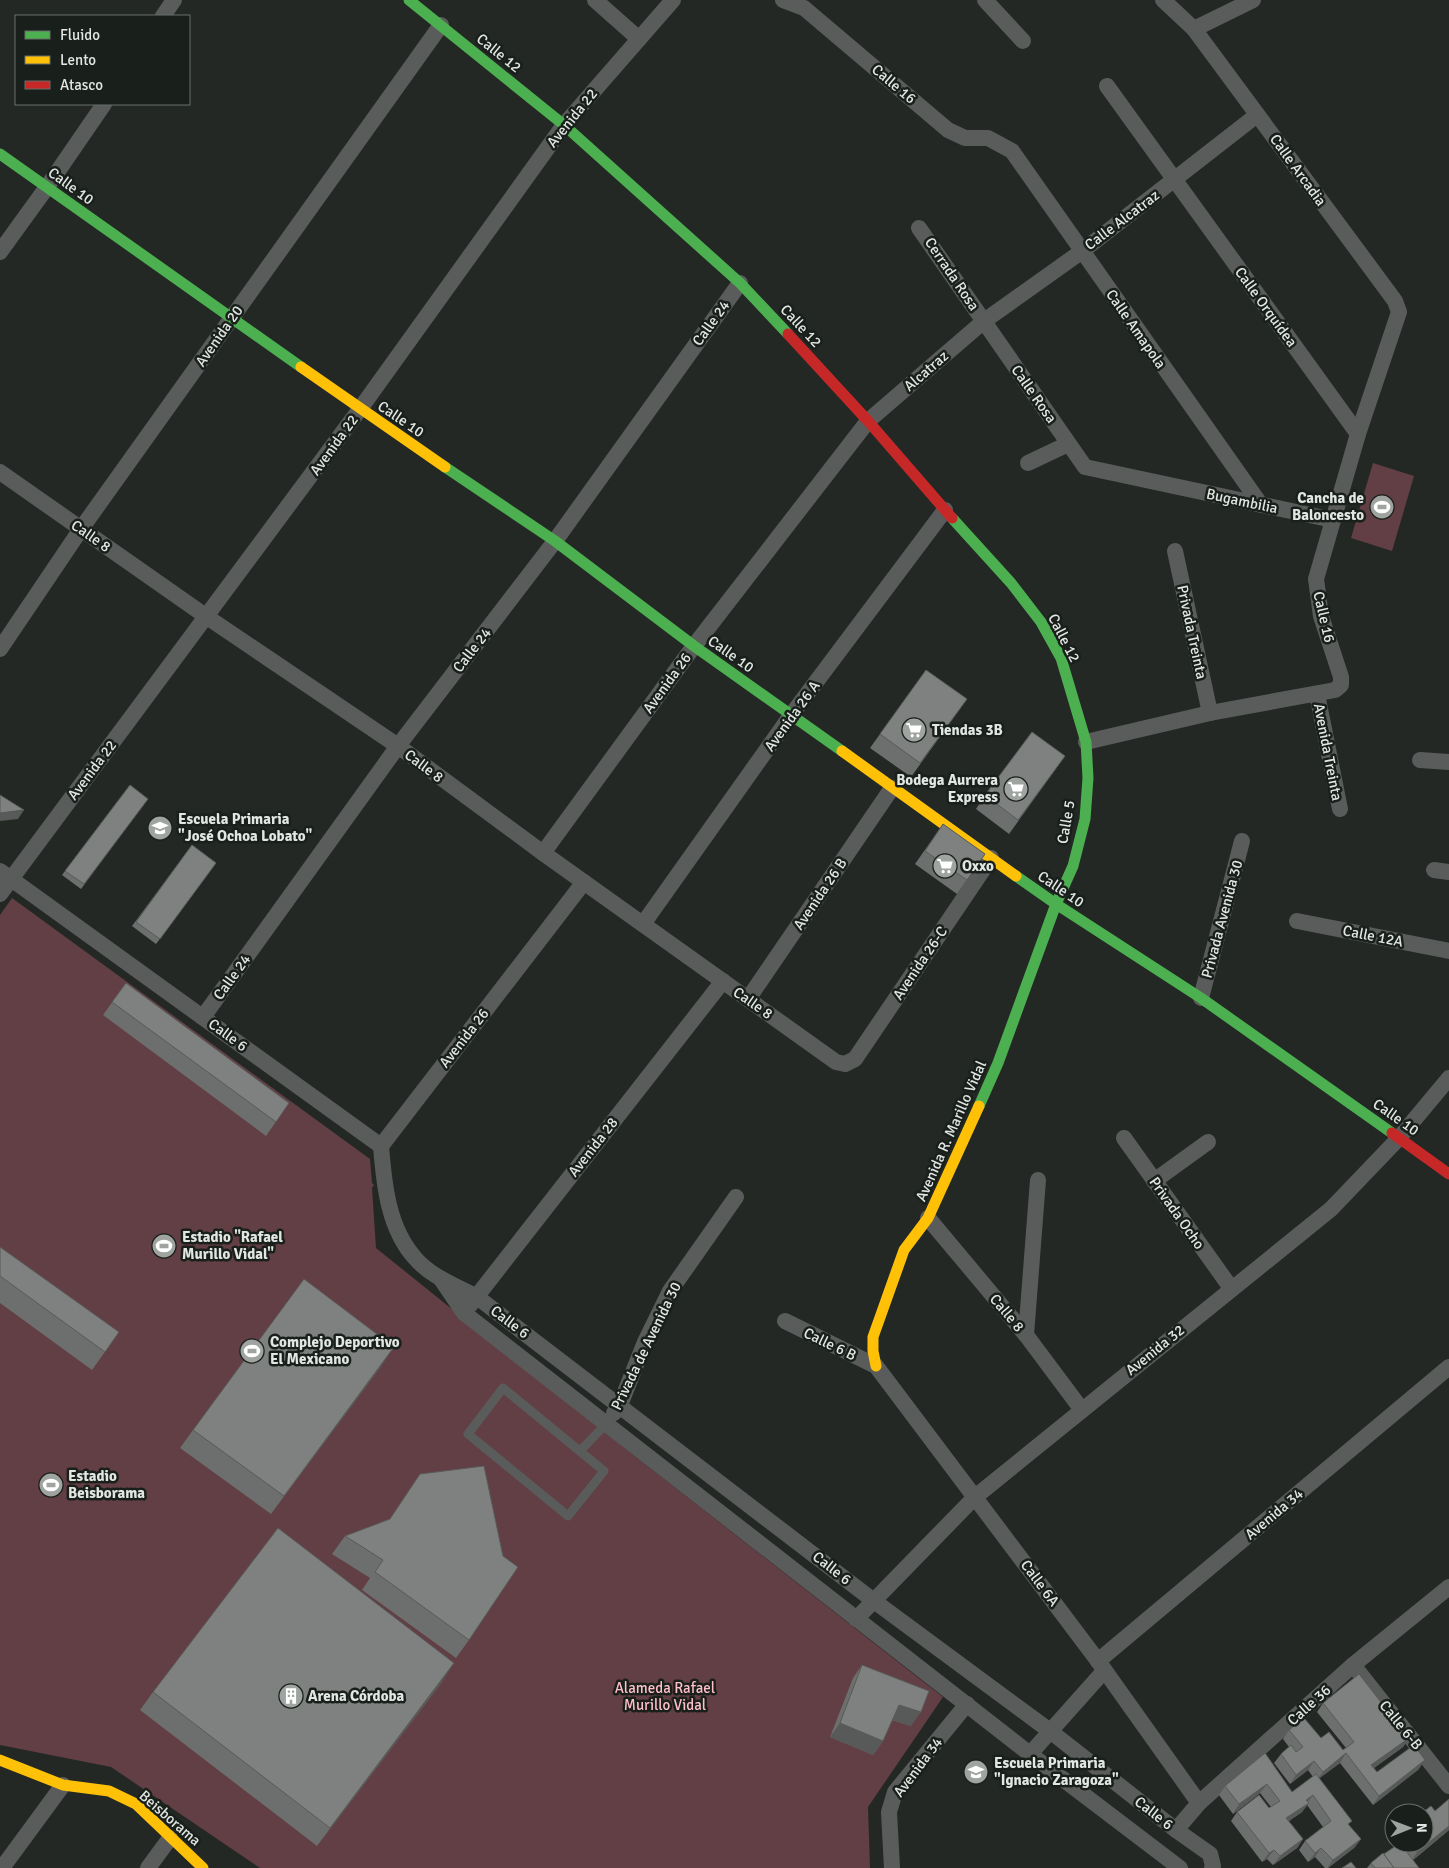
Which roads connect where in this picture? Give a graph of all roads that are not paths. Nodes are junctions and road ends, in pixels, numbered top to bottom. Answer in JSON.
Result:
{"nodes":[{"id":1,"x":174,"y":0,"type":"edge"},
{"id":2,"x":409,"y":0,"type":"edge"},
{"id":3,"x":595,"y":0,"type":"edge"},
{"id":4,"x":672,"y":0,"type":"edge"},
{"id":5,"x":783,"y":0,"type":"edge"},
{"id":6,"x":985,"y":0,"type":"edge"},
{"id":7,"x":1163,"y":0,"type":"edge"},
{"id":8,"x":1253,"y":0,"type":"edge"},
{"id":9,"x":164,"y":15,"type":"edge"},
{"id":10,"x":441,"y":25,"type":"junction"},
{"id":11,"x":1194,"y":29,"type":"junction"},
{"id":12,"x":639,"y":39,"type":"junction"},
{"id":13,"x":1022,"y":41,"type":"dead end"},
{"id":14,"x":1107,"y":86,"type":"dead end"},
{"id":15,"x":103,"y":105,"type":"edge"},
{"id":16,"x":1257,"y":115,"type":"junction"},
{"id":17,"x":564,"y":125,"type":"junction"},
{"id":18,"x":1012,"y":151,"type":"joint"},
{"id":19,"x":0,"y":154,"type":"edge"},
{"id":20,"x":1175,"y":180,"type":"junction"},
{"id":21,"x":47,"y":187,"type":"junction"},
{"id":22,"x":920,"y":228,"type":"dead end"},
{"id":23,"x":0,"y":252,"type":"edge"},
{"id":24,"x":1081,"y":252,"type":"junction"},
{"id":25,"x":740,"y":283,"type":"junction"},
{"id":26,"x":231,"y":319,"type":"junction"},
{"id":27,"x":984,"y":321,"type":"junction"},
{"id":28,"x":360,"y":409,"type":"junction"},
{"id":29,"x":868,"y":421,"type":"junction"},
{"id":30,"x":1358,"y":434,"type":"junction"},
{"id":31,"x":1068,"y":444,"type":"junction"},
{"id":32,"x":1028,"y":463,"type":"dead end"},
{"id":33,"x":1085,"y":467,"type":"joint"},
{"id":34,"x":0,"y":472,"type":"edge"},
{"id":35,"x":1261,"y":505,"type":"junction"},
{"id":36,"x":945,"y":510,"type":"junction"},
{"id":37,"x":1332,"y":520,"type":"junction"},
{"id":38,"x":81,"y":529,"type":"junction"},
{"id":39,"x":556,"y":541,"type":"junction"},
{"id":40,"x":1175,"y":551,"type":"dead end"},
{"id":41,"x":207,"y":617,"type":"junction"},
{"id":42,"x":694,"y":646,"type":"junction"},
{"id":43,"x":0,"y":649,"type":"edge"},
{"id":44,"x":1317,"y":694,"type":"junction"},
{"id":45,"x":1210,"y":713,"type":"junction"},
{"id":46,"x":792,"y":714,"type":"junction"},
{"id":47,"x":1086,"y":742,"type":"junction"},
{"id":48,"x":398,"y":746,"type":"junction"},
{"id":49,"x":1420,"y":760,"type":"dead end"},
{"id":50,"x":1449,"y":762,"type":"edge"},
{"id":51,"x":892,"y":788,"type":"junction"},
{"id":52,"x":1340,"y":809,"type":"dead end"},
{"id":53,"x":1242,"y":841,"type":"dead end"},
{"id":54,"x":543,"y":853,"type":"junction"},
{"id":55,"x":991,"y":858,"type":"junction"},
{"id":56,"x":6,"y":875,"type":"edge"},
{"id":57,"x":584,"y":882,"type":"junction"},
{"id":58,"x":0,"y":894,"type":"edge"},
{"id":59,"x":1056,"y":904,"type":"junction"},
{"id":60,"x":1297,"y":920,"type":"dead end"},
{"id":61,"x":643,"y":924,"type":"junction"},
{"id":62,"x":1449,"y":950,"type":"edge"},
{"id":63,"x":723,"y":981,"type":"junction"},
{"id":64,"x":1201,"y":998,"type":"junction"},
{"id":65,"x":748,"y":999,"type":"junction"},
{"id":66,"x":203,"y":1017,"type":"junction"},
{"id":67,"x":845,"y":1064,"type":"joint"},
{"id":68,"x":1449,"y":1078,"type":"edge"},
{"id":69,"x":1124,"y":1138,"type":"dead end"},
{"id":70,"x":1399,"y":1138,"type":"junction"},
{"id":71,"x":1208,"y":1142,"type":"dead end"},
{"id":72,"x":381,"y":1146,"type":"junction"},
{"id":73,"x":1449,"y":1174,"type":"edge"},
{"id":74,"x":1038,"y":1180,"type":"dead end"},
{"id":75,"x":1154,"y":1181,"type":"junction"},
{"id":76,"x":736,"y":1196,"type":"dead end"},
{"id":77,"x":928,"y":1218,"type":"junction"},
{"id":78,"x":439,"y":1278,"type":"junction"},
{"id":79,"x":1231,"y":1288,"type":"junction"},
{"id":80,"x":477,"y":1297,"type":"junction"},
{"id":81,"x":464,"y":1313,"type":"junction"},
{"id":82,"x":785,"y":1321,"type":"dead end"},
{"id":83,"x":1026,"y":1335,"type":"junction"},
{"id":84,"x":876,"y":1366,"type":"junction"},
{"id":85,"x":1449,"y":1367,"type":"edge"},
{"id":86,"x":620,"y":1405,"type":"junction"},
{"id":87,"x":1082,"y":1410,"type":"junction"},
{"id":88,"x":607,"y":1423,"type":"junction"},
{"id":89,"x":580,"y":1451,"type":"junction"},
{"id":90,"x":975,"y":1497,"type":"junction"},
{"id":91,"x":1449,"y":1587,"type":"edge"},
{"id":92,"x":874,"y":1601,"type":"junction"},
{"id":93,"x":856,"y":1619,"type":"junction"},
{"id":94,"x":1353,"y":1665,"type":"junction"},
{"id":95,"x":1101,"y":1666,"type":"junction"},
{"id":96,"x":967,"y":1704,"type":"junction"},
{"id":97,"x":1050,"y":1731,"type":"junction"},
{"id":98,"x":1030,"y":1754,"type":"junction"},
{"id":99,"x":0,"y":1760,"type":"edge"},
{"id":100,"x":63,"y":1786,"type":"junction"},
{"id":101,"x":1449,"y":1786,"type":"edge"},
{"id":102,"x":1199,"y":1802,"type":"junction"},
{"id":103,"x":1176,"y":1830,"type":"junction"},
{"id":104,"x":170,"y":1838,"type":"junction"},
{"id":105,"x":2,"y":1868,"type":"edge"},
{"id":106,"x":148,"y":1868,"type":"edge"},
{"id":107,"x":203,"y":1868,"type":"edge"},
{"id":108,"x":892,"y":1868,"type":"edge"},
{"id":109,"x":1180,"y":1868,"type":"edge"},
{"id":110,"x":1212,"y":1868,"type":"edge"}],
"edges":[{"from":1,"to":9,"type":"street"},
{"from":2,"to":10,"type":"street","name":"Calle 12"},
{"from":3,"to":12,"type":"street"},
{"from":4,"to":12,"type":"street","name":"Avenida 22"},
{"from":5,"to":18,"type":"street","name":"Calle 16"},
{"from":6,"to":13,"type":"street"},
{"from":7,"to":11,"type":"street","name":"Calle Arcadia"},
{"from":8,"to":11,"type":"street"},
{"from":10,"to":17,"type":"street","name":"Calle 12"},
{"from":10,"to":26,"type":"street","name":"Avenida 20"},
{"from":11,"to":16,"type":"street","name":"Calle Arcadia"},
{"from":12,"to":17,"type":"street","name":"Avenida 22"},
{"from":14,"to":20,"type":"street","name":"Calle Orquídea"},
{"from":15,"to":21,"type":"street"},
{"from":16,"to":20,"type":"street","name":"Calle Alcatraz"},
{"from":16,"to":30,"type":"street","name":"Calle Arcadia"},
{"from":17,"to":25,"type":"street","name":"Calle 12"},
{"from":17,"to":28,"type":"street","name":"Avenida 22"},
{"from":18,"to":24,"type":"street","name":"Calle Amapola"},
{"from":19,"to":21,"type":"street","name":"Calle 10"},
{"from":20,"to":24,"type":"street","name":"Calle Alcatraz"},
{"from":20,"to":30,"type":"street","name":"Calle Orquídea"},
{"from":21,"to":23,"type":"street"},
{"from":21,"to":26,"type":"street","name":"Calle 10"},
{"from":22,"to":27,"type":"street","name":"Cerrada Rosa"},
{"from":24,"to":27,"type":"street","name":"Calle Alcatraz"},
{"from":24,"to":35,"type":"street","name":"Calle Amapola"},
{"from":25,"to":29,"type":"street","name":"Calle 12"},
{"from":25,"to":39,"type":"street","name":"Calle 24"},
{"from":26,"to":28,"type":"street","name":"Calle 10"},
{"from":26,"to":38,"type":"street","name":"Avenida 20"},
{"from":27,"to":29,"type":"street","name":"Alcatraz"},
{"from":27,"to":31,"type":"street","name":"Calle Rosa"},
{"from":28,"to":39,"type":"street","name":"Calle 10"},
{"from":28,"to":41,"type":"street","name":"Avenida 22"},
{"from":29,"to":36,"type":"street","name":"Calle 12"},
{"from":29,"to":42,"type":"street","name":"Avenida 26"},
{"from":30,"to":37,"type":"street"},
{"from":31,"to":32,"type":"street"},
{"from":31,"to":33,"type":"street","name":"Calle Rosa"},
{"from":33,"to":35,"type":"street","name":"Bugambilia"},
{"from":34,"to":38,"type":"street","name":"Calle 8"},
{"from":35,"to":37,"type":"street","name":"Bugambilia"},
{"from":36,"to":46,"type":"street","name":"Avenida 26 A"},
{"from":36,"to":47,"type":"street","name":"Calle 12"},
{"from":37,"to":44,"type":"street","name":"Calle 16"},
{"from":38,"to":41,"type":"street","name":"Calle 8"},
{"from":38,"to":43,"type":"street","name":"Avenida 20"},
{"from":39,"to":42,"type":"street","name":"Calle 10"},
{"from":39,"to":48,"type":"street","name":"Calle 24"},
{"from":40,"to":45,"type":"street","name":"Privada Treinta"},
{"from":41,"to":48,"type":"street","name":"Calle 8"},
{"from":41,"to":56,"type":"street","name":"Avenida 22"},
{"from":42,"to":46,"type":"street","name":"Calle 10"},
{"from":42,"to":54,"type":"street","name":"Avenida 26"},
{"from":44,"to":45,"type":"street"},
{"from":44,"to":52,"type":"street","name":"Avenida Treinta"},
{"from":45,"to":47,"type":"street"},
{"from":46,"to":51,"type":"street","name":"Calle 10"},
{"from":46,"to":61,"type":"street","name":"Avenida 26 A"},
{"from":47,"to":59,"type":"street","name":"Calle 5"},
{"from":48,"to":54,"type":"street","name":"Calle 8"},
{"from":48,"to":66,"type":"street","name":"Calle 24"},
{"from":49,"to":50,"type":"street"},
{"from":51,"to":55,"type":"street","name":"Calle 10"},
{"from":51,"to":65,"type":"street","name":"Avenida 26 B"},
{"from":53,"to":64,"type":"street","name":"Privada Avenida 30"},
{"from":54,"to":57,"type":"street","name":"Calle 8"},
{"from":55,"to":59,"type":"street","name":"Calle 10"},
{"from":55,"to":67,"type":"street","name":"Avenida 26-C"},
{"from":56,"to":58,"type":"street","name":"Avenida 22"},
{"from":56,"to":66,"type":"street","name":"Calle 6"},
{"from":57,"to":61,"type":"street","name":"Calle 8"},
{"from":57,"to":72,"type":"street","name":"Avenida 26"},
{"from":59,"to":64,"type":"street","name":"Calle 10"},
{"from":59,"to":77,"type":"street","name":"Avenida R. Marillo Vidal"},
{"from":60,"to":62,"type":"street","name":"Calle 12A"},
{"from":61,"to":63,"type":"street","name":"Calle 8"},
{"from":63,"to":65,"type":"street","name":"Calle 8"},
{"from":63,"to":80,"type":"street","name":"Avenida 28"},
{"from":64,"to":70,"type":"street","name":"Calle 10"},
{"from":65,"to":67,"type":"street","name":"Calle 8"},
{"from":66,"to":72,"type":"street","name":"Calle 6"},
{"from":68,"to":70,"type":"street","name":"Avenida 32"},
{"from":69,"to":75,"type":"street","name":"Privada Ocho"},
{"from":70,"to":73,"type":"street","name":"Calle 10"},
{"from":70,"to":79,"type":"street","name":"Avenida 32"},
{"from":71,"to":75,"type":"street"},
{"from":72,"to":78,"type":"street","name":"Calle 6"},
{"from":74,"to":83,"type":"street"},
{"from":75,"to":79,"type":"street","name":"Privada Ocho"},
{"from":76,"to":86,"type":"street","name":"Privada de Avenida 30"},
{"from":77,"to":83,"type":"street","name":"Calle 8"},
{"from":77,"to":84,"type":"street","name":"Avenida R. Marillo Vidal"},
{"from":78,"to":80,"type":"street","name":"Calle 6"},
{"from":78,"to":81,"type":"street","name":"Calle 6"},
{"from":79,"to":87,"type":"street","name":"Avenida 32"},
{"from":80,"to":81,"type":"street","name":"Avenida 28"},
{"from":80,"to":86,"type":"street","name":"Calle 6"},
{"from":81,"to":88,"type":"street","name":"Calle 6"},
{"from":82,"to":84,"type":"street","name":"Calle 6 B"},
{"from":83,"to":87,"type":"street","name":"Calle 8"},
{"from":84,"to":90,"type":"street","name":"Calle 6A"},
{"from":85,"to":95,"type":"street","name":"Avenida 34"},
{"from":86,"to":88,"type":"street","name":"Privada de Avenida 30"},
{"from":86,"to":92,"type":"street","name":"Calle 6"},
{"from":87,"to":90,"type":"street","name":"Avenida 32"},
{"from":88,"to":89,"type":"lane"},
{"from":88,"to":93,"type":"street","name":"Calle 6"},
{"from":89,"to":89,"type":"lane"},
{"from":90,"to":92,"type":"street","name":"Avenida 32"},
{"from":90,"to":95,"type":"street","name":"Calle 6A"},
{"from":91,"to":94,"type":"street","name":"Calle 36"},
{"from":92,"to":93,"type":"street","name":"Avenida 32"},
{"from":92,"to":97,"type":"street","name":"Calle 6"},
{"from":93,"to":96,"type":"street","name":"Calle 6"},
{"from":94,"to":101,"type":"street","name":"Calle 6-B"},
{"from":94,"to":102,"type":"street","name":"Calle 36"},
{"from":95,"to":97,"type":"street","name":"Avenida 34"},
{"from":95,"to":102,"type":"street","name":"Calle 6A"},
{"from":96,"to":98,"type":"street","name":"Calle 6"},
{"from":96,"to":108,"type":"street","name":"Avenida 34"},
{"from":97,"to":98,"type":"street","name":"Avenida 34"},
{"from":97,"to":103,"type":"street","name":"Calle 6"},
{"from":98,"to":109,"type":"street","name":"Calle 6"},
{"from":99,"to":100,"type":"street","name":"Beisborama"},
{"from":100,"to":104,"type":"street","name":"Beisborama"},
{"from":100,"to":105,"type":"street"},
{"from":102,"to":103,"type":"street","name":"Calle 36"},
{"from":103,"to":110,"type":"street","name":"Calle 6"},
{"from":104,"to":106,"type":"street"},
{"from":104,"to":107,"type":"street","name":"Beisborama"}]}
